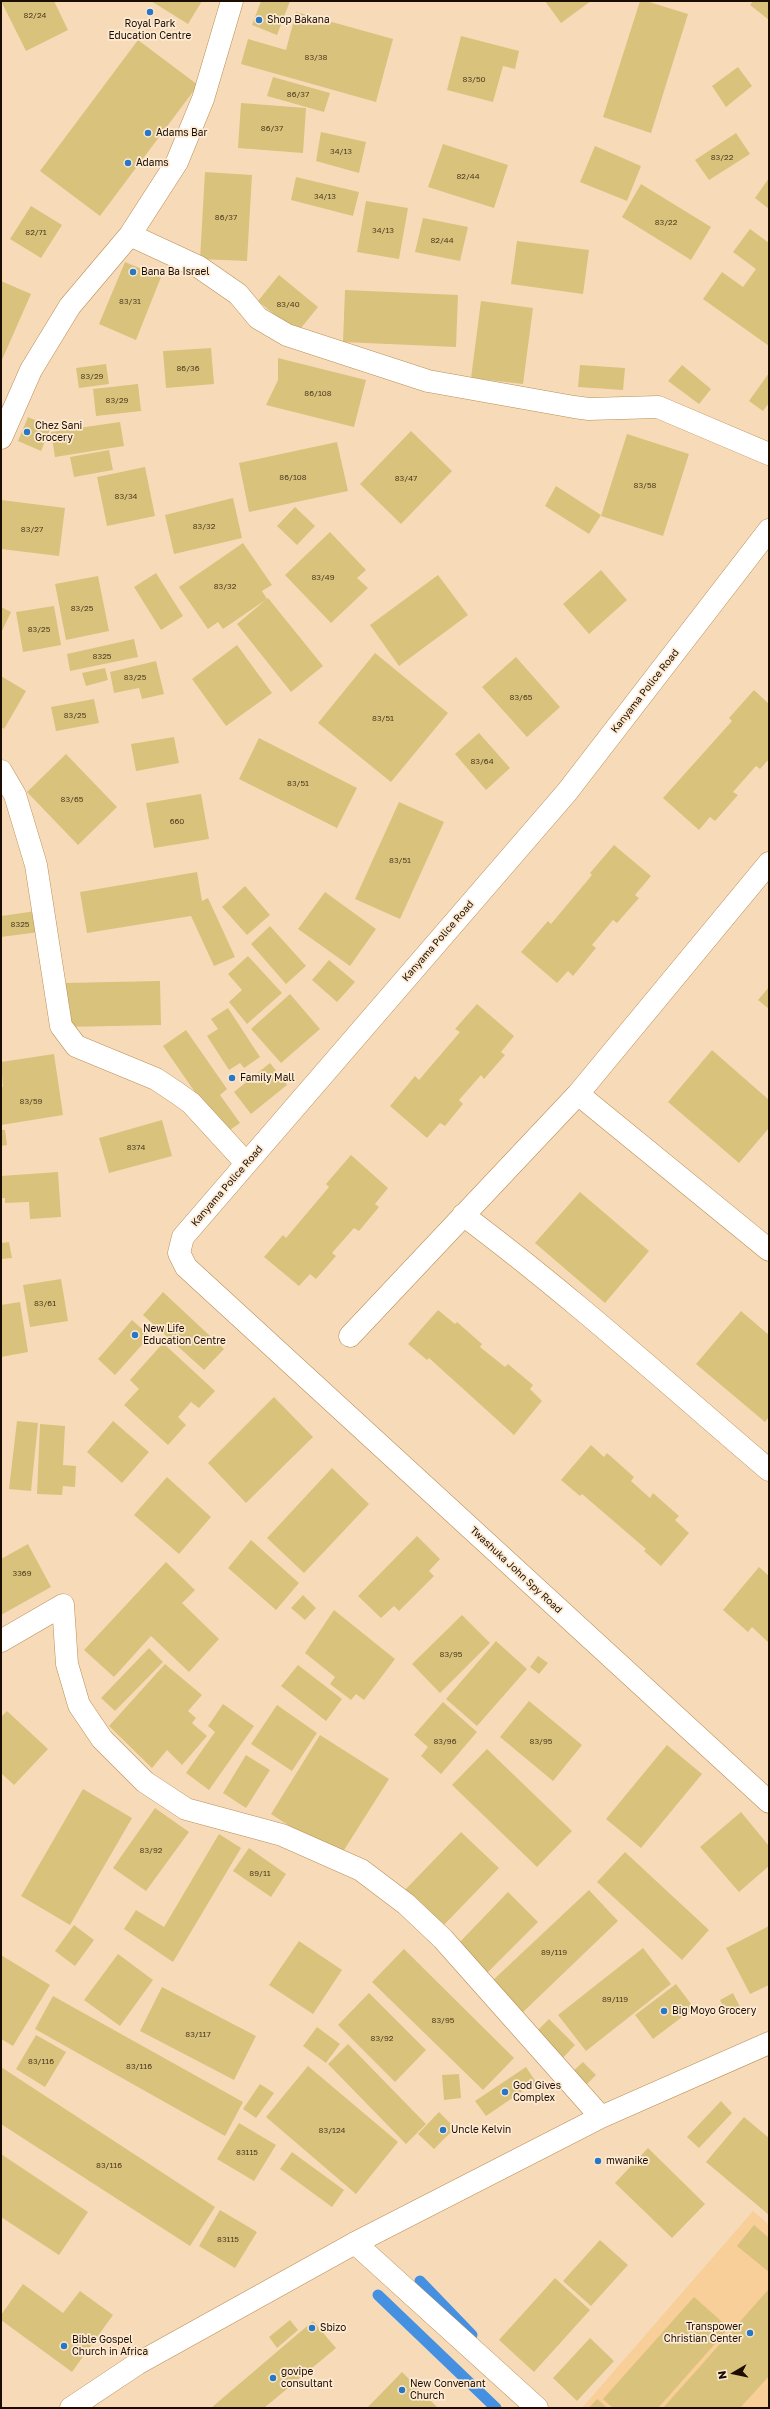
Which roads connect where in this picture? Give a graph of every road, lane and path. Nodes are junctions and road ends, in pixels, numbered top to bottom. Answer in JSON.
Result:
{"nodes":[{"id":1,"x":232,"y":1,"type":"edge"},
{"id":2,"x":130,"y":235,"type":"junction"},
{"id":3,"x":1,"y":438,"type":"edge"},
{"id":4,"x":769,"y":454,"type":"edge"},
{"id":5,"x":769,"y":530,"type":"edge"},
{"id":6,"x":1,"y":770,"type":"edge"},
{"id":7,"x":769,"y":863,"type":"edge"},
{"id":8,"x":578,"y":1094,"type":"junction"},
{"id":9,"x":246,"y":1163,"type":"junction"},
{"id":10,"x":462,"y":1215,"type":"junction"},
{"id":11,"x":769,"y":1250,"type":"edge"},
{"id":12,"x":350,"y":1336,"type":"dead end"},
{"id":13,"x":264,"y":1337,"type":"joint"},
{"id":14,"x":769,"y":1470,"type":"edge"},
{"id":15,"x":1,"y":1641,"type":"edge"},
{"id":16,"x":769,"y":1802,"type":"edge"},
{"id":17,"x":769,"y":2043,"type":"edge"},
{"id":18,"x":601,"y":2116,"type":"junction"},
{"id":19,"x":355,"y":2243,"type":"junction"},
{"id":20,"x":71,"y":2408,"type":"edge"},
{"id":21,"x":537,"y":2408,"type":"edge"}],
"edges":[{"from":1,"to":2,"type":"street"},
{"from":2,"to":3,"type":"street"},
{"from":2,"to":4,"type":"street"},
{"from":5,"to":9,"type":"street","name":"Kanyama Police Road"},
{"from":6,"to":9,"type":"street"},
{"from":7,"to":8,"type":"street"},
{"from":8,"to":10,"type":"street"},
{"from":8,"to":11,"type":"street"},
{"from":9,"to":13,"type":"street","name":"Kanyama Police Road"},
{"from":10,"to":12,"type":"street"},
{"from":10,"to":14,"type":"street"},
{"from":13,"to":16,"type":"street","name":"Twashuka John Spy Road"},
{"from":15,"to":18,"type":"street"},
{"from":17,"to":18,"type":"street"},
{"from":18,"to":19,"type":"street"},
{"from":19,"to":20,"type":"street"},
{"from":19,"to":21,"type":"street"}]}
